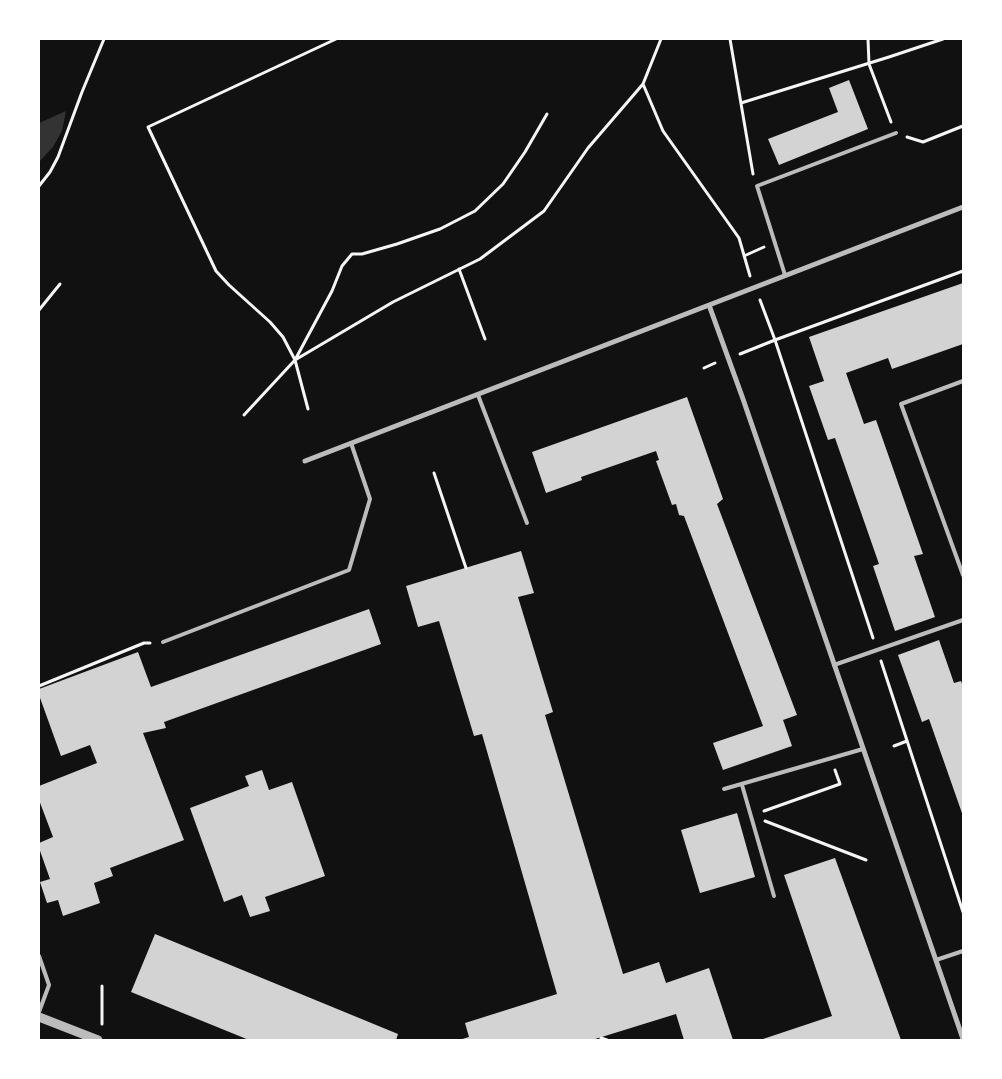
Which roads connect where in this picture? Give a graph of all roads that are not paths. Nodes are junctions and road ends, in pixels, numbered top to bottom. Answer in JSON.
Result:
{"nodes":[{"id":1,"x":896,"y":133,"type":"road end"},
{"id":2,"x":963,"y":207,"type":"edge"},
{"id":3,"x":785,"y":275,"type":"junction"},
{"id":4,"x":709,"y":305,"type":"junction"},
{"id":5,"x":963,"y":381,"type":"edge"},
{"id":6,"x":478,"y":394,"type":"junction"},
{"id":7,"x":351,"y":443,"type":"junction"},
{"id":8,"x":304,"y":461,"type":"dead end"},
{"id":9,"x":527,"y":522,"type":"dead end"},
{"id":10,"x":963,"y":575,"type":"edge"},
{"id":11,"x":963,"y":620,"type":"edge"},
{"id":12,"x":163,"y":642,"type":"road end"},
{"id":13,"x":834,"y":665,"type":"junction"},
{"id":14,"x":863,"y":749,"type":"junction"},
{"id":15,"x":742,"y":785,"type":"junction"},
{"id":16,"x":724,"y":789,"type":"dead end"},
{"id":17,"x":774,"y":896,"type":"dead end"},
{"id":18,"x":963,"y":951,"type":"edge"},
{"id":19,"x":39,"y":956,"type":"edge"},
{"id":20,"x":936,"y":960,"type":"junction"},
{"id":21,"x":39,"y":1012,"type":"edge"},
{"id":22,"x":39,"y":1017,"type":"edge"},
{"id":23,"x":963,"y":1039,"type":"edge"},
{"id":24,"x":98,"y":1040,"type":"edge"}],
"edges":[{"from":1,"to":3,"type":"lane"},
{"from":2,"to":3,"type":"street"},
{"from":3,"to":4,"type":"street"},
{"from":4,"to":6,"type":"street"},
{"from":4,"to":13,"type":"street"},
{"from":5,"to":10,"type":"lane"},
{"from":6,"to":7,"type":"street"},
{"from":6,"to":9,"type":"lane"},
{"from":7,"to":8,"type":"street"},
{"from":7,"to":12,"type":"lane"},
{"from":11,"to":13,"type":"lane"},
{"from":13,"to":14,"type":"street"},
{"from":14,"to":15,"type":"lane"},
{"from":14,"to":20,"type":"street"},
{"from":15,"to":16,"type":"lane"},
{"from":15,"to":17,"type":"lane"},
{"from":18,"to":20,"type":"lane"},
{"from":19,"to":21,"type":"lane"},
{"from":20,"to":23,"type":"street"},
{"from":22,"to":24,"type":"street"}]}
